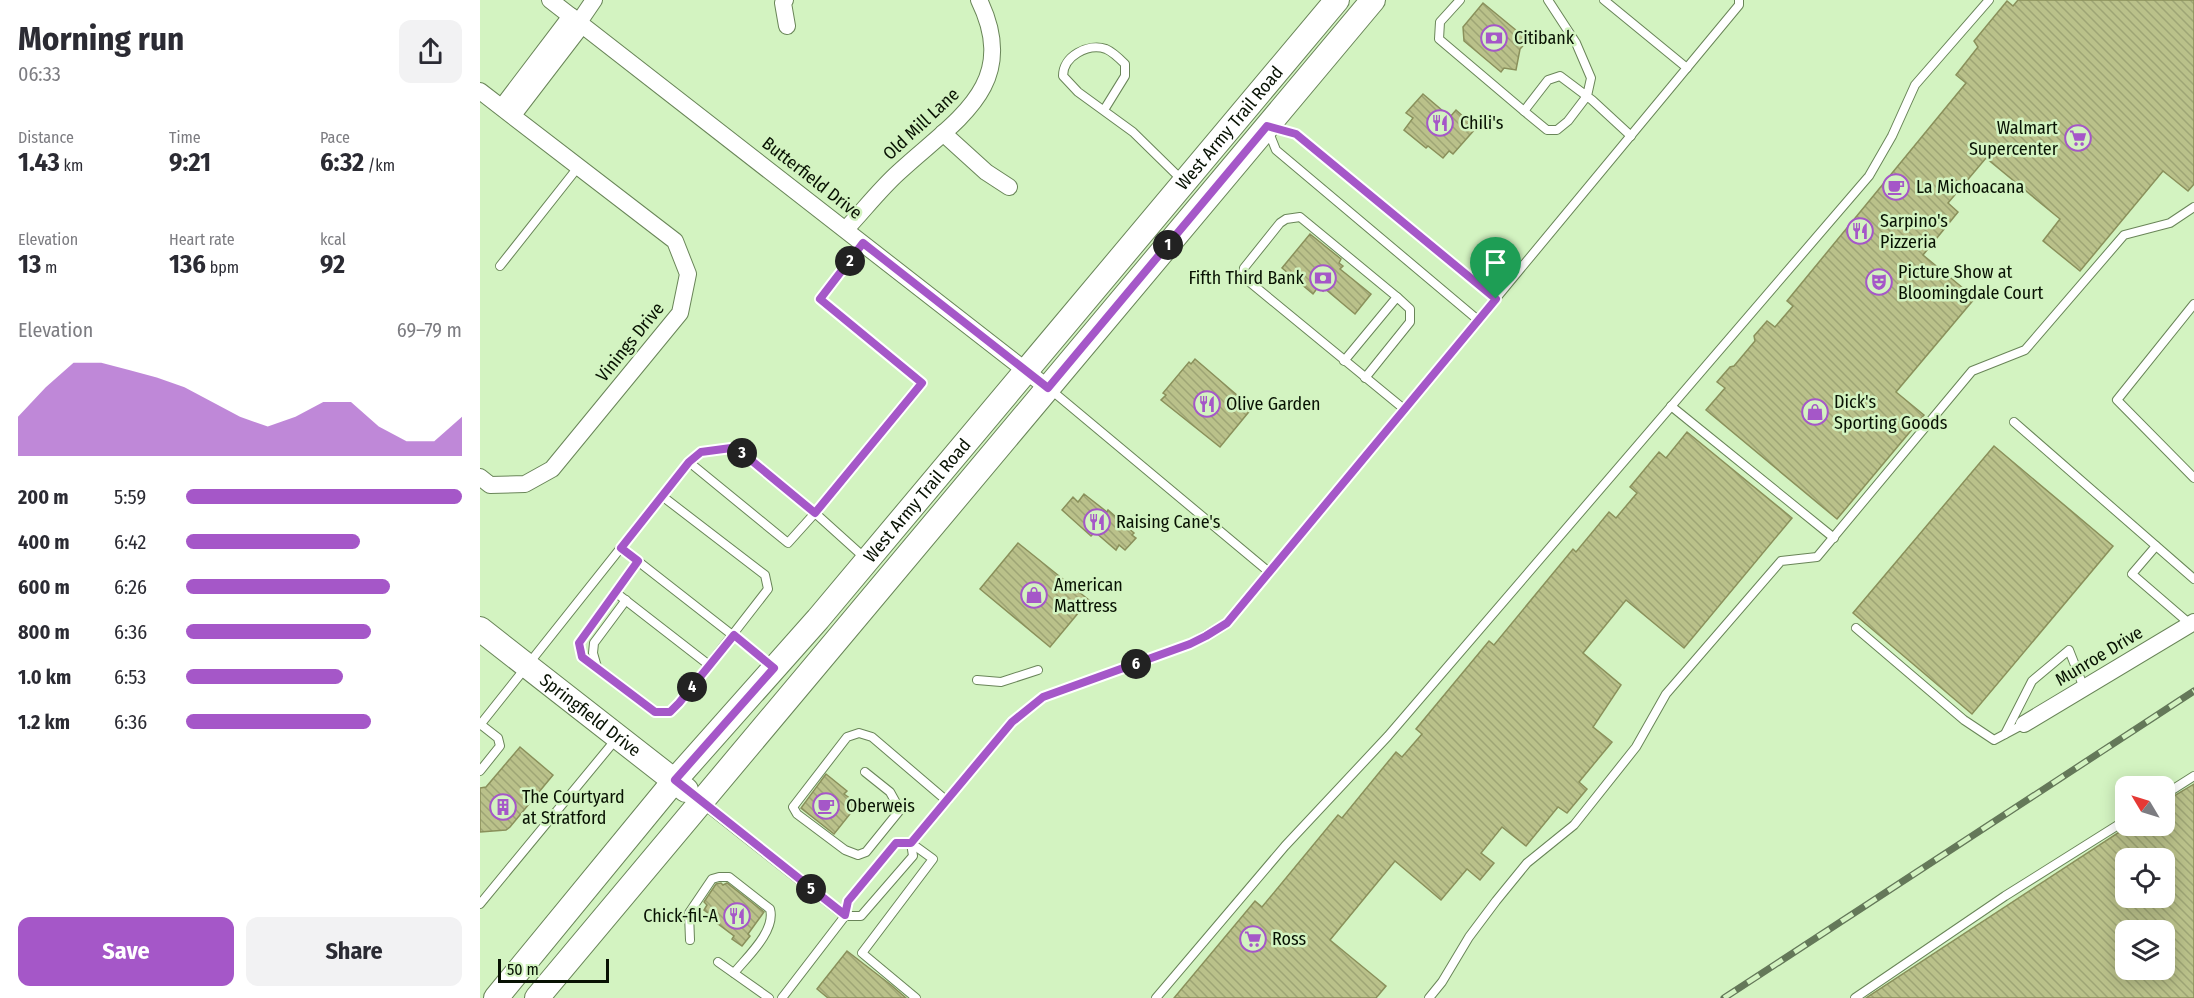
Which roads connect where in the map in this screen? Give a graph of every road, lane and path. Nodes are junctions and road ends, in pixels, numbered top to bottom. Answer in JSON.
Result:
{"nodes":[{"id":1,"x":550,"y":0,"type":"edge"},
{"id":2,"x":594,"y":0,"type":"edge"},
{"id":3,"x":785,"y":0,"type":"edge"},
{"id":4,"x":979,"y":0,"type":"edge"},
{"id":5,"x":1337,"y":0,"type":"edge"},
{"id":6,"x":1373,"y":0,"type":"edge"},
{"id":7,"x":1460,"y":0,"type":"edge"},
{"id":8,"x":1548,"y":0,"type":"edge"},
{"id":9,"x":1604,"y":0,"type":"edge"},
{"id":10,"x":1739,"y":0,"type":"edge"},
{"id":11,"x":1989,"y":0,"type":"edge"},
{"id":12,"x":577,"y":21,"type":"junction"},
{"id":13,"x":787,"y":26,"type":"dead end"},
{"id":14,"x":1687,"y":68,"type":"junction"},
{"id":15,"x":480,"y":91,"type":"edge"},
{"id":16,"x":1587,"y":96,"type":"junction"},
{"id":17,"x":1247,"y":108,"type":"junction"},
{"id":18,"x":1104,"y":110,"type":"junction"},
{"id":19,"x":507,"y":111,"type":"junction"},
{"id":20,"x":1524,"y":111,"type":"junction"},
{"id":21,"x":1267,"y":126,"type":"junction"},
{"id":22,"x":943,"y":133,"type":"junction"},
{"id":23,"x":1631,"y":136,"type":"junction"},
{"id":24,"x":579,"y":166,"type":"junction"},
{"id":25,"x":1185,"y":182,"type":"junction"},
{"id":26,"x":1009,"y":187,"type":"dead end"},
{"id":27,"x":2194,"y":207,"type":"edge"},
{"id":28,"x":846,"y":229,"type":"junction"},
{"id":29,"x":863,"y":243,"type":"junction"},
{"id":30,"x":500,"y":266,"type":"dead end"},
{"id":31,"x":1396,"y":297,"type":"junction"},
{"id":32,"x":1496,"y":299,"type":"junction"},
{"id":33,"x":2194,"y":303,"type":"edge"},
{"id":34,"x":1478,"y":320,"type":"junction"},
{"id":35,"x":1344,"y":361,"type":"junction"},
{"id":36,"x":1028,"y":371,"type":"junction"},
{"id":37,"x":1365,"y":378,"type":"junction"},
{"id":38,"x":1048,"y":388,"type":"junction"},
{"id":39,"x":1671,"y":406,"type":"junction"},
{"id":40,"x":1404,"y":409,"type":"junction"},
{"id":41,"x":2014,"y":422,"type":"dead end"},
{"id":42,"x":689,"y":462,"type":"junction"},
{"id":43,"x":480,"y":477,"type":"edge"},
{"id":44,"x":2194,"y":477,"type":"edge"},
{"id":45,"x":662,"y":496,"type":"junction"},
{"id":46,"x":815,"y":513,"type":"junction"},
{"id":47,"x":1834,"y":538,"type":"junction"},
{"id":48,"x":2156,"y":546,"type":"junction"},
{"id":49,"x":621,"y":548,"type":"junction"},
{"id":50,"x":638,"y":561,"type":"junction"},
{"id":51,"x":867,"y":561,"type":"junction"},
{"id":52,"x":1269,"y":572,"type":"junction"},
{"id":53,"x":2194,"y":579,"type":"edge"},
{"id":54,"x":615,"y":592,"type":"junction"},
{"id":55,"x":626,"y":600,"type":"junction"},
{"id":56,"x":2192,"y":623,"type":"edge"},
{"id":57,"x":1856,"y":628,"type":"dead end"},
{"id":58,"x":480,"y":629,"type":"edge"},
{"id":59,"x":734,"y":635,"type":"junction"},
{"id":60,"x":709,"y":665,"type":"junction"},
{"id":61,"x":527,"y":666,"type":"junction"},
{"id":62,"x":597,"y":667,"type":"junction"},
{"id":63,"x":774,"y":668,"type":"junction"},
{"id":64,"x":1038,"y":670,"type":"dead end"},
{"id":65,"x":977,"y":680,"type":"dead end"},
{"id":66,"x":2084,"y":688,"type":"junction"},
{"id":67,"x":480,"y":724,"type":"edge"},
{"id":68,"x":2025,"y":724,"type":"joint"},
{"id":69,"x":2005,"y":734,"type":"junction"},
{"id":70,"x":618,"y":737,"type":"junction"},
{"id":71,"x":480,"y":771,"type":"edge"},
{"id":72,"x":865,"y":772,"type":"dead end"},
{"id":73,"x":2194,"y":776,"type":"edge"},
{"id":74,"x":675,"y":780,"type":"junction"},
{"id":75,"x":2175,"y":788,"type":"edge"},
{"id":76,"x":947,"y":801,"type":"junction"},
{"id":77,"x":699,"y":802,"type":"junction"},
{"id":78,"x":2115,"y":826,"type":"edge"},
{"id":79,"x":911,"y":843,"type":"junction"},
{"id":80,"x":480,"y":904,"type":"edge"},
{"id":81,"x":845,"y":915,"type":"junction"},
{"id":82,"x":690,"y":940,"type":"dead end"},
{"id":83,"x":718,"y":962,"type":"dead end"},
{"id":84,"x":734,"y":973,"type":"junction"},
{"id":85,"x":496,"y":998,"type":"edge"},
{"id":86,"x":537,"y":998,"type":"edge"},
{"id":87,"x":770,"y":998,"type":"edge"},
{"id":88,"x":782,"y":998,"type":"edge"},
{"id":89,"x":916,"y":998,"type":"edge"},
{"id":90,"x":1156,"y":998,"type":"edge"},
{"id":91,"x":1429,"y":998,"type":"edge"},
{"id":92,"x":1855,"y":998,"type":"edge"}],
"edges":[{"from":1,"to":12,"type":"street","name":"Butterfield Drive"},
{"from":2,"to":12,"type":"street"},
{"from":3,"to":13,"type":"street"},
{"from":4,"to":22,"type":"street","name":"Old Mill Lane"},
{"from":5,"to":17,"type":"main road","name":"West Army Trail Road"},
{"from":6,"to":21,"type":"main road","name":"West Army Trail Road"},
{"from":7,"to":20,"type":"lane"},
{"from":8,"to":16,"type":"lane"},
{"from":9,"to":14,"type":"lane"},
{"from":10,"to":14,"type":"lane"},
{"from":11,"to":39,"type":"lane"},
{"from":12,"to":19,"type":"street"},
{"from":12,"to":28,"type":"street","name":"Butterfield Drive"},
{"from":14,"to":23,"type":"lane"},
{"from":15,"to":19,"type":"street","name":"Vinings Drive"},
{"from":16,"to":20,"type":"lane"},
{"from":16,"to":20,"type":"lane"},
{"from":16,"to":23,"type":"lane"},
{"from":17,"to":21,"type":"main road"},
{"from":17,"to":25,"type":"main road","name":"West Army Trail Road"},
{"from":18,"to":18,"type":"lane"},
{"from":18,"to":25,"type":"lane"},
{"from":19,"to":24,"type":"street","name":"Vinings Drive"},
{"from":21,"to":32,"type":"lane"},
{"from":21,"to":34,"type":"lane"},
{"from":21,"to":38,"type":"main road","name":"West Army Trail Road"},
{"from":22,"to":26,"type":"street"},
{"from":22,"to":28,"type":"street","name":"Old Mill Lane"},
{"from":23,"to":32,"type":"lane"},
{"from":24,"to":30,"type":"lane"},
{"from":24,"to":43,"type":"street","name":"Vinings Drive"},
{"from":25,"to":36,"type":"main road","name":"West Army Trail Road"},
{"from":27,"to":47,"type":"lane"},
{"from":28,"to":29,"type":"street","name":"Butterfield Drive"},
{"from":29,"to":36,"type":"street","name":"Butterfield Drive"},
{"from":29,"to":46,"type":"lane"},
{"from":31,"to":35,"type":"lane"},
{"from":31,"to":35,"type":"lane"},
{"from":31,"to":37,"type":"lane"},
{"from":32,"to":34,"type":"lane"},
{"from":33,"to":44,"type":"lane"},
{"from":34,"to":40,"type":"lane"},
{"from":35,"to":37,"type":"lane"},
{"from":36,"to":38,"type":"street","name":"Butterfield Drive"},
{"from":36,"to":51,"type":"main road","name":"West Army Trail Road"},
{"from":37,"to":40,"type":"lane"},
{"from":38,"to":52,"type":"lane"},
{"from":38,"to":77,"type":"main road","name":"West Army Trail Road"},
{"from":39,"to":47,"type":"lane"},
{"from":39,"to":90,"type":"lane"},
{"from":40,"to":52,"type":"lane"},
{"from":41,"to":48,"type":"lane"},
{"from":42,"to":45,"type":"lane"},
{"from":42,"to":46,"type":"lane"},
{"from":42,"to":46,"type":"lane"},
{"from":45,"to":49,"type":"lane"},
{"from":45,"to":59,"type":"lane"},
{"from":46,"to":51,"type":"lane"},
{"from":47,"to":91,"type":"lane"},
{"from":48,"to":53,"type":"lane"},
{"from":48,"to":56,"type":"lane"},
{"from":49,"to":50,"type":"lane"},
{"from":49,"to":61,"type":"lane"},
{"from":50,"to":54,"type":"lane"},
{"from":50,"to":59,"type":"lane"},
{"from":51,"to":63,"type":"main road","name":"West Army Trail Road"},
{"from":52,"to":76,"type":"lane"},
{"from":54,"to":55,"type":"lane"},
{"from":54,"to":62,"type":"lane"},
{"from":55,"to":60,"type":"lane"},
{"from":55,"to":62,"type":"lane"},
{"from":56,"to":66,"type":"street","name":"Munroe Drive"},
{"from":57,"to":69,"type":"lane"},
{"from":58,"to":61,"type":"main road","name":"Springfield Drive"},
{"from":59,"to":60,"type":"lane"},
{"from":59,"to":63,"type":"lane"},
{"from":60,"to":62,"type":"lane"},
{"from":61,"to":67,"type":"lane"},
{"from":61,"to":70,"type":"main road","name":"Springfield Drive"},
{"from":63,"to":74,"type":"main road","name":"West Army Trail Road"},
{"from":64,"to":65,"type":"lane"},
{"from":66,"to":68,"type":"street","name":"Munroe Drive"},
{"from":66,"to":69,"type":"lane"},
{"from":67,"to":71,"type":"lane"},
{"from":68,"to":69,"type":"lane"},
{"from":70,"to":74,"type":"main road","name":"Springfield Drive"},
{"from":70,"to":80,"type":"lane"},
{"from":72,"to":76,"type":"lane"},
{"from":73,"to":75,"type":"lane"},
{"from":74,"to":77,"type":"main road","name":"Springfield Drive"},
{"from":74,"to":85,"type":"main road","name":"West Army Trail Road"},
{"from":76,"to":79,"type":"lane"},
{"from":77,"to":81,"type":"lane"},
{"from":77,"to":86,"type":"main road","name":"West Army Trail Road"},
{"from":78,"to":92,"type":"lane"},
{"from":79,"to":81,"type":"lane"},
{"from":79,"to":81,"type":"lane"},
{"from":79,"to":89,"type":"lane"},
{"from":81,"to":88,"type":"lane"},
{"from":82,"to":84,"type":"lane"},
{"from":83,"to":84,"type":"lane"},
{"from":84,"to":87,"type":"lane"}]}
